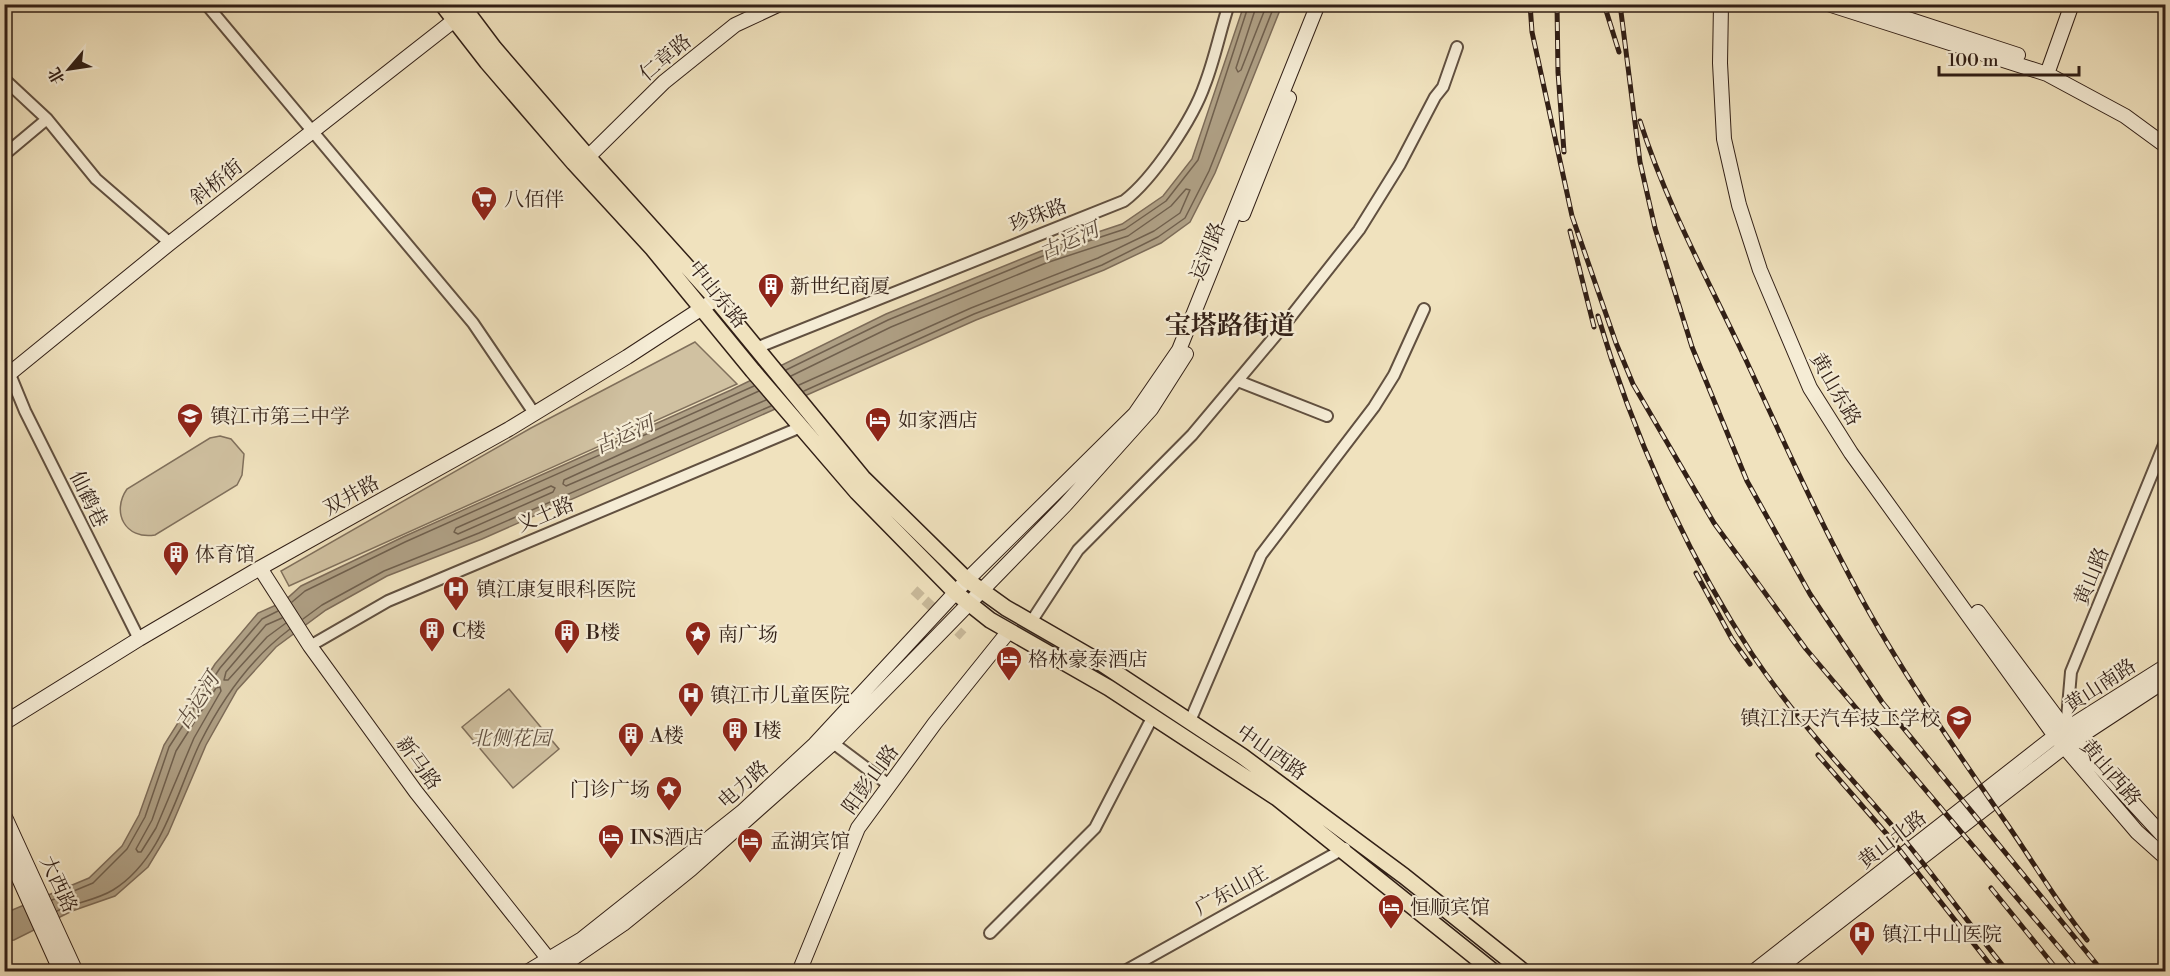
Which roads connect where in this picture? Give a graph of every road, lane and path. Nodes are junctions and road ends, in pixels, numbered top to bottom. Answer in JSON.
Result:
{"nodes":[{"id":1,"x":206,"y":4,"type":"edge"},
{"id":2,"x":442,"y":4,"type":"edge"},
{"id":3,"x":780,"y":4,"type":"edge"},
{"id":4,"x":1229,"y":4,"type":"edge"},
{"id":5,"x":1318,"y":4,"type":"edge"},
{"id":6,"x":1328,"y":4,"type":"edge"},
{"id":7,"x":1721,"y":4,"type":"edge"},
{"id":8,"x":1728,"y":4,"type":"edge"},
{"id":9,"x":1828,"y":4,"type":"edge"},
{"id":10,"x":1862,"y":4,"type":"edge"},
{"id":11,"x":2072,"y":4,"type":"edge"},
{"id":12,"x":464,"y":10,"type":"edge"},
{"id":13,"x":1457,"y":47,"type":"dead end"},
{"id":14,"x":2048,"y":70,"type":"junction"},
{"id":15,"x":4,"y":79,"type":"edge"},
{"id":16,"x":46,"y":119,"type":"junction"},
{"id":17,"x":311,"y":132,"type":"junction"},
{"id":18,"x":2166,"y":137,"type":"edge"},
{"id":19,"x":2166,"y":146,"type":"edge"},
{"id":20,"x":4,"y":155,"type":"edge"},
{"id":21,"x":588,"y":157,"type":"junction"},
{"id":22,"x":170,"y":243,"type":"junction"},
{"id":23,"x":710,"y":304,"type":"junction"},
{"id":24,"x":1424,"y":309,"type":"dead end"},
{"id":25,"x":756,"y":348,"type":"junction"},
{"id":26,"x":4,"y":360,"type":"edge"},
{"id":27,"x":8,"y":376,"type":"edge"},
{"id":28,"x":1238,"y":381,"type":"junction"},
{"id":29,"x":534,"y":413,"type":"junction"},
{"id":30,"x":1327,"y":416,"type":"dead end"},
{"id":31,"x":796,"y":421,"type":"junction"},
{"id":32,"x":2166,"y":440,"type":"edge"},
{"id":33,"x":260,"y":568,"type":"junction"},
{"id":34,"x":973,"y":585,"type":"junction"},
{"id":35,"x":962,"y":598,"type":"junction"},
{"id":36,"x":1031,"y":622,"type":"junction"},
{"id":37,"x":1010,"y":632,"type":"junction"},
{"id":38,"x":139,"y":639,"type":"junction"},
{"id":39,"x":310,"y":646,"type":"junction"},
{"id":40,"x":2166,"y":666,"type":"edge"},
{"id":41,"x":2166,"y":680,"type":"edge"},
{"id":42,"x":1153,"y":716,"type":"junction"},
{"id":43,"x":1190,"y":721,"type":"junction"},
{"id":44,"x":4,"y":723,"type":"edge"},
{"id":45,"x":2065,"y":738,"type":"junction"},
{"id":46,"x":834,"y":743,"type":"junction"},
{"id":47,"x":889,"y":785,"type":"junction"},
{"id":48,"x":4,"y":815,"type":"edge"},
{"id":49,"x":2166,"y":839,"type":"edge"},
{"id":50,"x":1356,"y":840,"type":"junction"},
{"id":51,"x":4,"y":845,"type":"edge"},
{"id":52,"x":1342,"y":850,"type":"junction"},
{"id":53,"x":2166,"y":858,"type":"edge"},
{"id":54,"x":32,"y":888,"type":"junction"},
{"id":55,"x":990,"y":933,"type":"dead end"},
{"id":56,"x":59,"y":946,"type":"junction"},
{"id":57,"x":555,"y":968,"type":"edge"},
{"id":58,"x":61,"y":972,"type":"edge"},
{"id":59,"x":76,"y":972,"type":"edge"},
{"id":60,"x":528,"y":972,"type":"edge"},
{"id":61,"x":799,"y":972,"type":"edge"},
{"id":62,"x":1123,"y":972,"type":"edge"},
{"id":63,"x":1494,"y":972,"type":"edge"},
{"id":64,"x":1524,"y":972,"type":"edge"},
{"id":65,"x":1753,"y":972,"type":"edge"},
{"id":66,"x":1774,"y":972,"type":"edge"}],
"edges":[{"from":1,"to":17,"type":"street"},
{"from":2,"to":12,"type":"main road","name":"中山东路"},
{"from":3,"to":21,"type":"street","name":"仁章路"},
{"from":4,"to":25,"type":"street","name":"珍珠路"},
{"from":5,"to":34,"type":"street","name":"运河路"},
{"from":6,"to":34,"type":"street","name":"运河路"},
{"from":7,"to":45,"type":"street","name":"黄山东路"},
{"from":8,"to":45,"type":"street","name":"黄山东路"},
{"from":9,"to":14,"type":"street"},
{"from":10,"to":14,"type":"street"},
{"from":11,"to":14,"type":"street"},
{"from":12,"to":17,"type":"street","name":"斜桥街"},
{"from":12,"to":21,"type":"main road","name":"中山东路"},
{"from":12,"to":23,"type":"main road","name":"中山东路"},
{"from":13,"to":28,"type":"street"},
{"from":14,"to":18,"type":"street"},
{"from":14,"to":19,"type":"street"},
{"from":15,"to":16,"type":"street"},
{"from":16,"to":20,"type":"street"},
{"from":16,"to":22,"type":"street"},
{"from":17,"to":22,"type":"street","name":"斜桥街"},
{"from":17,"to":29,"type":"street"},
{"from":21,"to":23,"type":"main road","name":"中山东路"},
{"from":22,"to":27,"type":"street","name":"斜桥街"},
{"from":23,"to":25,"type":"main road","name":"中山东路"},
{"from":23,"to":29,"type":"street","name":"双井路"},
{"from":23,"to":31,"type":"main road","name":"中山东路"},
{"from":24,"to":43,"type":"street"},
{"from":25,"to":34,"type":"main road","name":"中山东路"},
{"from":26,"to":27,"type":"street","name":"仙鹤巷"},
{"from":27,"to":38,"type":"street","name":"仙鹤巷"},
{"from":28,"to":30,"type":"street"},
{"from":28,"to":36,"type":"street"},
{"from":29,"to":33,"type":"street","name":"双井路"},
{"from":31,"to":35,"type":"main road","name":"中山东路"},
{"from":31,"to":39,"type":"street","name":"义土路"},
{"from":32,"to":45,"type":"street","name":"黄山路"},
{"from":33,"to":38,"type":"street","name":"双井路"},
{"from":33,"to":39,"type":"street","name":"新马路"},
{"from":34,"to":35,"type":"street"},
{"from":34,"to":36,"type":"main road","name":"中山西路"},
{"from":35,"to":37,"type":"main road","name":"中山西路"},
{"from":35,"to":46,"type":"street","name":"电力路"},
{"from":35,"to":57,"type":"street","name":"电力路"},
{"from":36,"to":43,"type":"main road","name":"中山西路"},
{"from":37,"to":42,"type":"main road","name":"中山西路"},
{"from":37,"to":47,"type":"street","name":"阳彭山路"},
{"from":38,"to":44,"type":"street","name":"双井路"},
{"from":39,"to":57,"type":"street","name":"新马路"},
{"from":40,"to":45,"type":"street","name":"黄山南路"},
{"from":41,"to":45,"type":"street","name":"黄山南路"},
{"from":42,"to":52,"type":"main road","name":"中山西路"},
{"from":42,"to":55,"type":"street"},
{"from":43,"to":50,"type":"main road","name":"中山西路"},
{"from":45,"to":49,"type":"street","name":"黄山西路"},
{"from":45,"to":53,"type":"street","name":"黄山西路"},
{"from":45,"to":65,"type":"street","name":"黄山北路"},
{"from":45,"to":66,"type":"street","name":"黄山北路"},
{"from":46,"to":47,"type":"street"},
{"from":46,"to":57,"type":"street","name":"电力路"},
{"from":47,"to":61,"type":"street","name":"阳彭山路"},
{"from":48,"to":54,"type":"street","name":"大西路"},
{"from":50,"to":52,"type":"street","name":"广东山庄"},
{"from":50,"to":64,"type":"main road","name":"中山西路"},
{"from":51,"to":54,"type":"street","name":"大西路"},
{"from":52,"to":62,"type":"street","name":"广东山庄"},
{"from":52,"to":63,"type":"main road","name":"中山西路"},
{"from":54,"to":56,"type":"street","name":"大西路"},
{"from":56,"to":58,"type":"street","name":"大西路"},
{"from":56,"to":59,"type":"street","name":"大西路"},
{"from":57,"to":60,"type":"street","name":"电力路"}]}
